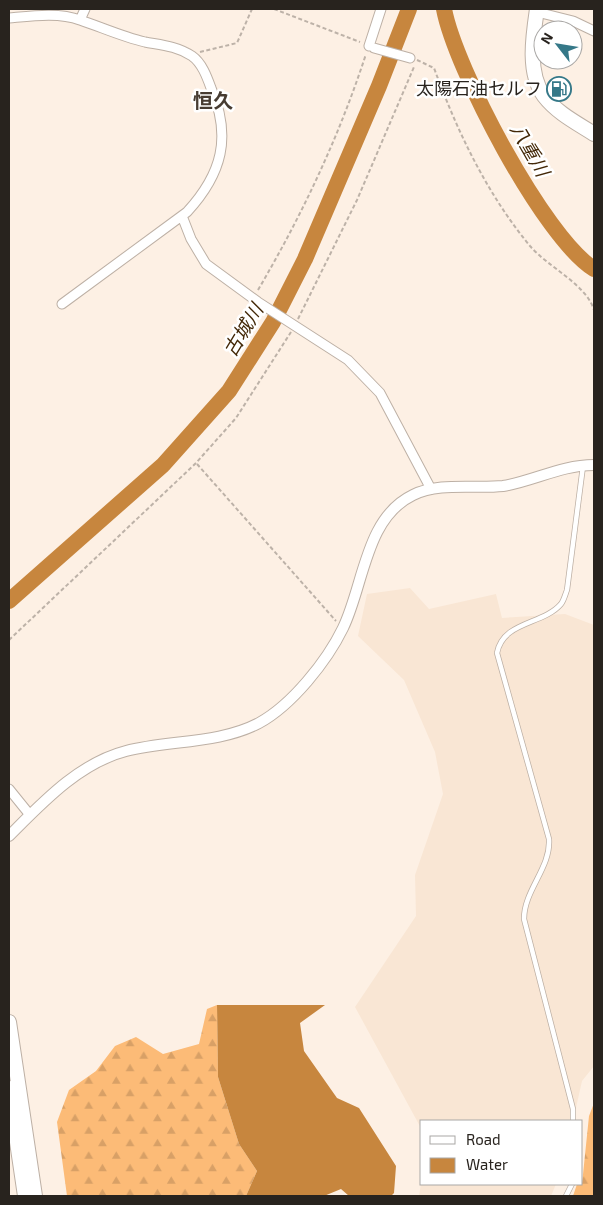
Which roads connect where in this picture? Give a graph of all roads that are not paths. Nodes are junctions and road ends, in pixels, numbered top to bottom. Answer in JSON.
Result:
{"nodes":[{"id":1,"x":85,"y":9,"type":"edge"},
{"id":2,"x":381,"y":9,"type":"edge"},
{"id":3,"x":537,"y":10,"type":"edge"},
{"id":4,"x":9,"y":18,"type":"edge"},
{"id":5,"x":80,"y":20,"type":"junction"},
{"id":6,"x":594,"y":31,"type":"edge"},
{"id":7,"x":413,"y":59,"type":"road end"},
{"id":8,"x":594,"y":134,"type":"edge"},
{"id":9,"x":182,"y":216,"type":"junction"},
{"id":10,"x":62,"y":304,"type":"dead end"},
{"id":11,"x":583,"y":466,"type":"junction"},
{"id":12,"x":594,"y":466,"type":"edge"},
{"id":13,"x":431,"y":489,"type":"junction"},
{"id":14,"x":9,"y":789,"type":"edge"},
{"id":15,"x":30,"y":815,"type":"junction"},
{"id":16,"x":9,"y":836,"type":"edge"},
{"id":17,"x":9,"y":1022,"type":"edge"},
{"id":18,"x":9,"y":1088,"type":"edge"},
{"id":19,"x":573,"y":1120,"type":"edge"},
{"id":20,"x":25,"y":1196,"type":"edge"},
{"id":21,"x":35,"y":1196,"type":"edge"}],
"edges":[{"from":1,"to":5,"type":"street"},
{"from":2,"to":7,"type":"street"},
{"from":3,"to":6,"type":"street"},
{"from":3,"to":8,"type":"main road"},
{"from":4,"to":5,"type":"street"},
{"from":5,"to":9,"type":"street"},
{"from":9,"to":10,"type":"street"},
{"from":9,"to":13,"type":"street"},
{"from":11,"to":12,"type":"street"},
{"from":11,"to":13,"type":"street"},
{"from":11,"to":19,"type":"lane"},
{"from":13,"to":15,"type":"street"},
{"from":14,"to":15,"type":"street"},
{"from":15,"to":16,"type":"street"},
{"from":17,"to":21,"type":"main road"},
{"from":18,"to":20,"type":"main road"}]}
